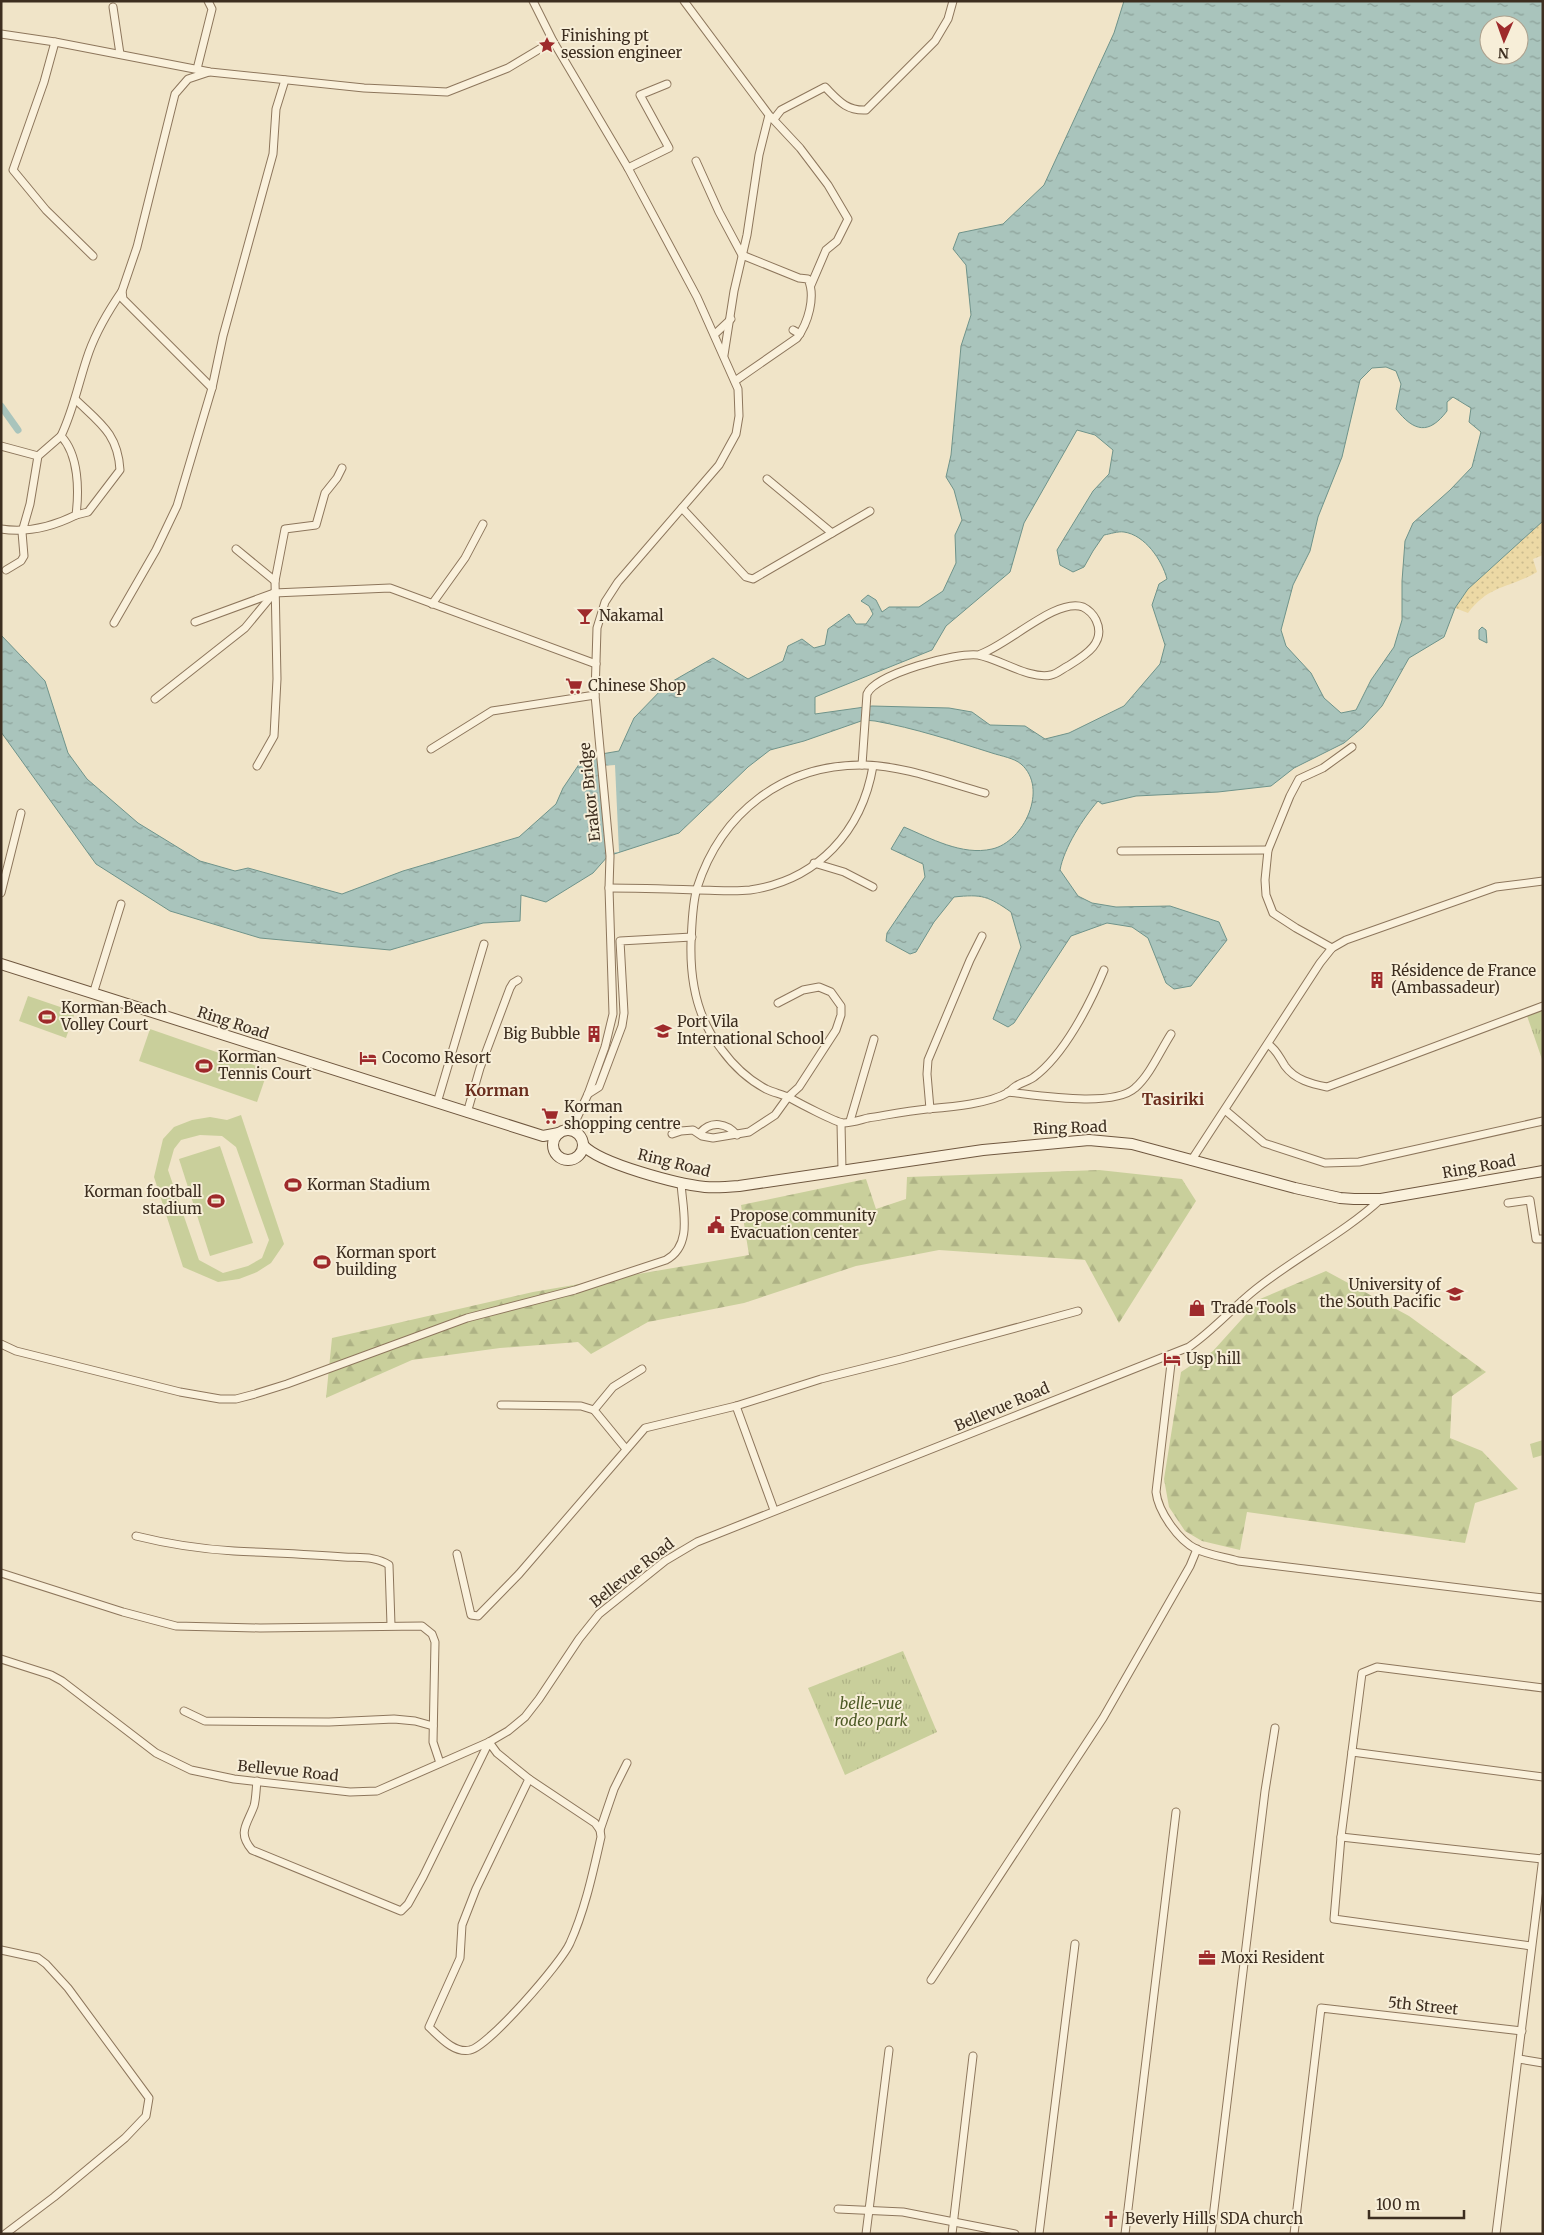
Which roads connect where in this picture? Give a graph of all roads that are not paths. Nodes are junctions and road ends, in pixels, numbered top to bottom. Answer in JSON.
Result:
{"nodes":[{"id":1,"x":208,"y":1,"type":"edge"},
{"id":2,"x":533,"y":1,"type":"edge"},
{"id":3,"x":684,"y":1,"type":"edge"},
{"id":4,"x":953,"y":1,"type":"edge"},
{"id":5,"x":113,"y":7,"type":"dead end"},
{"id":6,"x":1,"y":34,"type":"edge"},
{"id":7,"x":553,"y":41,"type":"junction"},
{"id":8,"x":55,"y":42,"type":"junction"},
{"id":9,"x":120,"y":54,"type":"junction"},
{"id":10,"x":197,"y":69,"type":"junction"},
{"id":11,"x":210,"y":72,"type":"junction"},
{"id":12,"x":285,"y":80,"type":"junction"},
{"id":13,"x":667,"y":84,"type":"dead end"},
{"id":14,"x":772,"y":117,"type":"junction"},
{"id":15,"x":696,"y":161,"type":"dead end"},
{"id":16,"x":628,"y":168,"type":"junction"},
{"id":17,"x":742,"y":255,"type":"junction"},
{"id":18,"x":93,"y":256,"type":"dead end"},
{"id":19,"x":811,"y":285,"type":"junction"},
{"id":20,"x":122,"y":291,"type":"junction"},
{"id":21,"x":731,"y":319,"type":"junction"},
{"id":22,"x":792,"y":330,"type":"dead end"},
{"id":23,"x":715,"y":334,"type":"junction"},
{"id":24,"x":800,"y":334,"type":"junction"},
{"id":25,"x":724,"y":355,"type":"junction"},
{"id":26,"x":735,"y":381,"type":"junction"},
{"id":27,"x":212,"y":388,"type":"junction"},
{"id":28,"x":76,"y":400,"type":"junction"},
{"id":29,"x":61,"y":436,"type":"junction"},
{"id":30,"x":1,"y":446,"type":"edge"},
{"id":31,"x":38,"y":456,"type":"junction"},
{"id":32,"x":342,"y":468,"type":"dead end"},
{"id":33,"x":767,"y":479,"type":"dead end"},
{"id":34,"x":682,"y":508,"type":"junction"},
{"id":35,"x":870,"y":511,"type":"dead end"},
{"id":36,"x":76,"y":515,"type":"junction"},
{"id":37,"x":484,"y":524,"type":"dead end"},
{"id":38,"x":1,"y":528,"type":"edge"},
{"id":39,"x":22,"y":532,"type":"junction"},
{"id":40,"x":832,"y":533,"type":"junction"},
{"id":41,"x":236,"y":549,"type":"dead end"},
{"id":42,"x":6,"y":570,"type":"dead end"},
{"id":43,"x":275,"y":581,"type":"junction"},
{"id":44,"x":274,"y":593,"type":"junction"},
{"id":45,"x":432,"y":604,"type":"junction"},
{"id":46,"x":114,"y":622,"type":"dead end"},
{"id":47,"x":195,"y":622,"type":"dead end"},
{"id":48,"x":978,"y":655,"type":"junction"},
{"id":49,"x":596,"y":664,"type":"junction"},
{"id":50,"x":595,"y":695,"type":"junction"},
{"id":51,"x":155,"y":699,"type":"dead end"},
{"id":52,"x":1352,"y":747,"type":"dead end"},
{"id":53,"x":431,"y":749,"type":"dead end"},
{"id":54,"x":862,"y":765,"type":"junction"},
{"id":55,"x":257,"y":766,"type":"dead end"},
{"id":56,"x":873,"y":766,"type":"junction"},
{"id":57,"x":984,"y":793,"type":"dead end"},
{"id":58,"x":21,"y":813,"type":"dead end"},
{"id":59,"x":1268,"y":850,"type":"junction"},
{"id":60,"x":1121,"y":851,"type":"dead end"},
{"id":61,"x":814,"y":863,"type":"junction"},
{"id":62,"x":1543,"y":881,"type":"edge"},
{"id":63,"x":873,"y":887,"type":"dead end"},
{"id":64,"x":609,"y":888,"type":"junction"},
{"id":65,"x":697,"y":890,"type":"junction"},
{"id":66,"x":1,"y":893,"type":"edge"},
{"id":67,"x":121,"y":904,"type":"dead end"},
{"id":68,"x":982,"y":936,"type":"dead end"},
{"id":69,"x":692,"y":937,"type":"junction"},
{"id":70,"x":484,"y":944,"type":"dead end"},
{"id":71,"x":611,"y":947,"type":"junction"},
{"id":72,"x":621,"y":948,"type":"junction"},
{"id":73,"x":1332,"y":948,"type":"junction"},
{"id":74,"x":1,"y":964,"type":"edge"},
{"id":75,"x":1104,"y":970,"type":"dead end"},
{"id":76,"x":622,"y":973,"type":"junction"},
{"id":77,"x":612,"y":978,"type":"junction"},
{"id":78,"x":518,"y":980,"type":"dead end"},
{"id":79,"x":623,"y":993,"type":"junction"},
{"id":80,"x":93,"y":994,"type":"junction"},
{"id":81,"x":613,"y":994,"type":"junction"},
{"id":82,"x":778,"y":1003,"type":"dead end"},
{"id":83,"x":1543,"y":1006,"type":"edge"},
{"id":84,"x":613,"y":1012,"type":"junction"},
{"id":85,"x":624,"y":1013,"type":"junction"},
{"id":86,"x":1171,"y":1034,"type":"dead end"},
{"id":87,"x":608,"y":1036,"type":"junction"},
{"id":88,"x":617,"y":1039,"type":"junction"},
{"id":89,"x":874,"y":1039,"type":"dead end"},
{"id":90,"x":1268,"y":1044,"type":"junction"},
{"id":91,"x":1008,"y":1092,"type":"junction"},
{"id":92,"x":588,"y":1094,"type":"junction"},
{"id":93,"x":788,"y":1097,"type":"junction"},
{"id":94,"x":437,"y":1103,"type":"junction"},
{"id":95,"x":930,"y":1109,"type":"junction"},
{"id":96,"x":1225,"y":1110,"type":"junction"},
{"id":97,"x":467,"y":1113,"type":"junction"},
{"id":98,"x":576,"y":1120,"type":"junction"},
{"id":99,"x":1543,"y":1121,"type":"edge"},
{"id":100,"x":850,"y":1122,"type":"junction"},
{"id":101,"x":842,"y":1123,"type":"junction"},
{"id":102,"x":561,"y":1132,"type":"junction"},
{"id":103,"x":700,"y":1133,"type":"junction"},
{"id":104,"x":672,"y":1134,"type":"dead end"},
{"id":105,"x":737,"y":1135,"type":"junction"},
{"id":106,"x":542,"y":1136,"type":"junction"},
{"id":107,"x":580,"y":1140,"type":"junction"},
{"id":108,"x":553,"y":1149,"type":"junction"},
{"id":109,"x":596,"y":1156,"type":"junction"},
{"id":110,"x":577,"y":1157,"type":"junction"},
{"id":111,"x":1191,"y":1160,"type":"junction"},
{"id":112,"x":842,"y":1170,"type":"junction"},
{"id":113,"x":1543,"y":1171,"type":"edge"},
{"id":114,"x":681,"y":1182,"type":"junction"},
{"id":115,"x":1382,"y":1199,"type":"junction"},
{"id":116,"x":1508,"y":1203,"type":"dead end"},
{"id":117,"x":1543,"y":1239,"type":"edge"},
{"id":118,"x":1078,"y":1311,"type":"dead end"},
{"id":119,"x":1,"y":1344,"type":"edge"},
{"id":120,"x":1172,"y":1355,"type":"junction"},
{"id":121,"x":642,"y":1369,"type":"dead end"},
{"id":122,"x":501,"y":1404,"type":"dead end"},
{"id":123,"x":736,"y":1406,"type":"junction"},
{"id":124,"x":594,"y":1410,"type":"junction"},
{"id":125,"x":626,"y":1449,"type":"junction"},
{"id":126,"x":774,"y":1510,"type":"junction"},
{"id":127,"x":136,"y":1536,"type":"dead end"},
{"id":128,"x":1197,"y":1549,"type":"junction"},
{"id":129,"x":458,"y":1554,"type":"dead end"},
{"id":130,"x":1,"y":1573,"type":"edge"},
{"id":131,"x":1543,"y":1598,"type":"edge"},
{"id":132,"x":391,"y":1625,"type":"junction"},
{"id":133,"x":1,"y":1659,"type":"edge"},
{"id":134,"x":1543,"y":1688,"type":"edge"},
{"id":135,"x":184,"y":1711,"type":"dead end"},
{"id":136,"x":433,"y":1726,"type":"junction"},
{"id":137,"x":1275,"y":1728,"type":"dead end"},
{"id":138,"x":489,"y":1742,"type":"junction"},
{"id":139,"x":1352,"y":1752,"type":"junction"},
{"id":140,"x":440,"y":1763,"type":"junction"},
{"id":141,"x":627,"y":1763,"type":"dead end"},
{"id":142,"x":1543,"y":1777,"type":"edge"},
{"id":143,"x":529,"y":1779,"type":"junction"},
{"id":144,"x":257,"y":1782,"type":"junction"},
{"id":145,"x":1176,"y":1812,"type":"dead end"},
{"id":146,"x":600,"y":1830,"type":"junction"},
{"id":147,"x":1341,"y":1837,"type":"junction"},
{"id":148,"x":1543,"y":1858,"type":"edge"},
{"id":149,"x":1075,"y":1944,"type":"dead end"},
{"id":150,"x":1531,"y":1946,"type":"junction"},
{"id":151,"x":1,"y":1950,"type":"edge"},
{"id":152,"x":931,"y":1980,"type":"dead end"},
{"id":153,"x":1522,"y":2031,"type":"junction"},
{"id":154,"x":889,"y":2050,"type":"dead end"},
{"id":155,"x":974,"y":2056,"type":"dead end"},
{"id":156,"x":1518,"y":2059,"type":"junction"},
{"id":157,"x":1543,"y":2063,"type":"edge"},
{"id":158,"x":838,"y":2209,"type":"dead end"},
{"id":159,"x":870,"y":2210,"type":"junction"},
{"id":160,"x":954,"y":2222,"type":"junction"},
{"id":161,"x":5,"y":2234,"type":"edge"},
{"id":162,"x":866,"y":2234,"type":"edge"},
{"id":163,"x":952,"y":2234,"type":"edge"},
{"id":164,"x":1015,"y":2234,"type":"edge"},
{"id":165,"x":1039,"y":2234,"type":"edge"},
{"id":166,"x":1125,"y":2234,"type":"edge"},
{"id":167,"x":1211,"y":2234,"type":"edge"},
{"id":168,"x":1294,"y":2234,"type":"edge"},
{"id":169,"x":1496,"y":2234,"type":"edge"}],
"edges":[{"from":1,"to":10,"type":"street"},
{"from":2,"to":7,"type":"street","name":"Erakor Bridge"},
{"from":3,"to":14,"type":"street"},
{"from":4,"to":14,"type":"street"},
{"from":5,"to":9,"type":"street"},
{"from":6,"to":8,"type":"street"},
{"from":7,"to":12,"type":"street"},
{"from":7,"to":16,"type":"street","name":"Erakor Bridge"},
{"from":8,"to":9,"type":"street"},
{"from":8,"to":18,"type":"street"},
{"from":9,"to":10,"type":"street"},
{"from":10,"to":11,"type":"street"},
{"from":11,"to":12,"type":"street"},
{"from":11,"to":20,"type":"street"},
{"from":12,"to":27,"type":"street"},
{"from":13,"to":16,"type":"street"},
{"from":14,"to":17,"type":"street"},
{"from":14,"to":19,"type":"street"},
{"from":15,"to":17,"type":"street"},
{"from":16,"to":23,"type":"street","name":"Erakor Bridge"},
{"from":17,"to":19,"type":"street"},
{"from":17,"to":21,"type":"street"},
{"from":19,"to":24,"type":"street"},
{"from":20,"to":27,"type":"street"},
{"from":20,"to":28,"type":"street"},
{"from":21,"to":23,"type":"street"},
{"from":21,"to":25,"type":"street"},
{"from":22,"to":24,"type":"street"},
{"from":23,"to":25,"type":"street","name":"Erakor Bridge"},
{"from":24,"to":26,"type":"street"},
{"from":25,"to":26,"type":"street","name":"Erakor Bridge"},
{"from":26,"to":34,"type":"street","name":"Erakor Bridge"},
{"from":27,"to":46,"type":"street"},
{"from":28,"to":29,"type":"street"},
{"from":28,"to":36,"type":"street"},
{"from":29,"to":31,"type":"street"},
{"from":29,"to":36,"type":"street"},
{"from":30,"to":31,"type":"street"},
{"from":31,"to":39,"type":"street"},
{"from":32,"to":43,"type":"street"},
{"from":33,"to":40,"type":"street"},
{"from":34,"to":40,"type":"street"},
{"from":34,"to":49,"type":"street","name":"Erakor Bridge"},
{"from":35,"to":40,"type":"street"},
{"from":36,"to":39,"type":"street"},
{"from":37,"to":45,"type":"street"},
{"from":38,"to":39,"type":"street"},
{"from":39,"to":42,"type":"street"},
{"from":41,"to":43,"type":"street"},
{"from":43,"to":44,"type":"street"},
{"from":44,"to":45,"type":"street"},
{"from":44,"to":47,"type":"street"},
{"from":44,"to":51,"type":"street"},
{"from":44,"to":55,"type":"street"},
{"from":45,"to":49,"type":"street"},
{"from":48,"to":48,"type":"street"},
{"from":48,"to":54,"type":"street"},
{"from":49,"to":50,"type":"street","name":"Erakor Bridge"},
{"from":50,"to":53,"type":"street"},
{"from":50,"to":64,"type":"street","name":"Erakor Bridge"},
{"from":52,"to":59,"type":"street"},
{"from":54,"to":56,"type":"street"},
{"from":54,"to":65,"type":"street"},
{"from":56,"to":57,"type":"street"},
{"from":56,"to":61,"type":"street"},
{"from":58,"to":66,"type":"street"},
{"from":59,"to":60,"type":"street"},
{"from":59,"to":73,"type":"street"},
{"from":61,"to":63,"type":"street"},
{"from":61,"to":65,"type":"street"},
{"from":62,"to":73,"type":"street"},
{"from":64,"to":65,"type":"street"},
{"from":64,"to":71,"type":"street","name":"Erakor Bridge"},
{"from":65,"to":69,"type":"street"},
{"from":67,"to":80,"type":"street"},
{"from":68,"to":95,"type":"street"},
{"from":69,"to":72,"type":"street"},
{"from":69,"to":93,"type":"street"},
{"from":70,"to":94,"type":"street"},
{"from":71,"to":72,"type":"street"},
{"from":71,"to":77,"type":"street","name":"Erakor Bridge"},
{"from":72,"to":76,"type":"street"},
{"from":73,"to":90,"type":"street"},
{"from":74,"to":80,"type":"main road","name":"Ring Road"},
{"from":75,"to":91,"type":"street"},
{"from":76,"to":77,"type":"street"},
{"from":76,"to":79,"type":"street"},
{"from":77,"to":81,"type":"street","name":"Erakor Bridge"},
{"from":78,"to":97,"type":"street"},
{"from":79,"to":81,"type":"street"},
{"from":79,"to":85,"type":"street"},
{"from":80,"to":94,"type":"main road","name":"Ring Road"},
{"from":81,"to":84,"type":"street","name":"Erakor Bridge"},
{"from":82,"to":93,"type":"street"},
{"from":83,"to":90,"type":"street"},
{"from":84,"to":85,"type":"street"},
{"from":84,"to":87,"type":"street","name":"Erakor Bridge"},
{"from":85,"to":88,"type":"street"},
{"from":86,"to":91,"type":"street"},
{"from":87,"to":88,"type":"street"},
{"from":87,"to":92,"type":"street","name":"Erakor Bridge"},
{"from":88,"to":92,"type":"street"},
{"from":89,"to":100,"type":"street"},
{"from":90,"to":96,"type":"street"},
{"from":91,"to":95,"type":"street"},
{"from":92,"to":98,"type":"street"},
{"from":93,"to":101,"type":"street"},
{"from":93,"to":105,"type":"street"},
{"from":94,"to":97,"type":"main road","name":"Ring Road"},
{"from":95,"to":100,"type":"street"},
{"from":96,"to":99,"type":"street"},
{"from":96,"to":111,"type":"street"},
{"from":97,"to":106,"type":"main road","name":"Ring Road"},
{"from":98,"to":102,"type":"street"},
{"from":98,"to":107,"type":"street"},
{"from":100,"to":101,"type":"street"},
{"from":101,"to":112,"type":"street"},
{"from":102,"to":106,"type":"main road","name":"Ring Road"},
{"from":102,"to":107,"type":"main road"},
{"from":102,"to":108,"type":"main road"},
{"from":103,"to":104,"type":"street"},
{"from":103,"to":105,"type":"street"},
{"from":103,"to":105,"type":"street"},
{"from":106,"to":108,"type":"main road"},
{"from":107,"to":109,"type":"main road","name":"Ring Road"},
{"from":107,"to":110,"type":"main road"},
{"from":108,"to":110,"type":"main road"},
{"from":109,"to":110,"type":"main road","name":"Ring Road"},
{"from":109,"to":114,"type":"main road","name":"Ring Road"},
{"from":111,"to":112,"type":"main road","name":"Ring Road"},
{"from":111,"to":115,"type":"main road","name":"Ring Road"},
{"from":112,"to":114,"type":"main road","name":"Ring Road"},
{"from":113,"to":115,"type":"main road","name":"Ring Road"},
{"from":114,"to":119,"type":"street"},
{"from":115,"to":120,"type":"street","name":"Bellevue Road"},
{"from":116,"to":117,"type":"street"},
{"from":118,"to":123,"type":"street"},
{"from":120,"to":126,"type":"street","name":"Bellevue Road"},
{"from":120,"to":128,"type":"street"},
{"from":121,"to":124,"type":"street"},
{"from":122,"to":124,"type":"street"},
{"from":123,"to":125,"type":"street"},
{"from":123,"to":126,"type":"street"},
{"from":124,"to":125,"type":"street"},
{"from":125,"to":129,"type":"street"},
{"from":126,"to":138,"type":"street","name":"Bellevue Road"},
{"from":127,"to":132,"type":"street"},
{"from":128,"to":131,"type":"street"},
{"from":128,"to":152,"type":"street"},
{"from":130,"to":132,"type":"street"},
{"from":132,"to":136,"type":"street"},
{"from":133,"to":144,"type":"street","name":"Bellevue Road"},
{"from":134,"to":139,"type":"street"},
{"from":135,"to":136,"type":"street"},
{"from":136,"to":140,"type":"street"},
{"from":137,"to":167,"type":"street"},
{"from":138,"to":140,"type":"street","name":"Bellevue Road"},
{"from":138,"to":143,"type":"street"},
{"from":138,"to":144,"type":"street"},
{"from":139,"to":142,"type":"street"},
{"from":139,"to":147,"type":"street"},
{"from":140,"to":144,"type":"street","name":"Bellevue Road"},
{"from":141,"to":146,"type":"street"},
{"from":143,"to":146,"type":"street"},
{"from":143,"to":146,"type":"street"},
{"from":145,"to":166,"type":"street"},
{"from":147,"to":148,"type":"street"},
{"from":147,"to":150,"type":"street"},
{"from":148,"to":150,"type":"street"},
{"from":149,"to":165,"type":"street"},
{"from":150,"to":153,"type":"street"},
{"from":151,"to":161,"type":"street"},
{"from":153,"to":156,"type":"street"},
{"from":153,"to":168,"type":"street","name":"5th Street"},
{"from":154,"to":159,"type":"street"},
{"from":155,"to":160,"type":"street"},
{"from":156,"to":157,"type":"street"},
{"from":156,"to":169,"type":"street"},
{"from":158,"to":159,"type":"street"},
{"from":159,"to":160,"type":"street"},
{"from":159,"to":162,"type":"street"},
{"from":160,"to":163,"type":"street"},
{"from":160,"to":164,"type":"street"}]}
